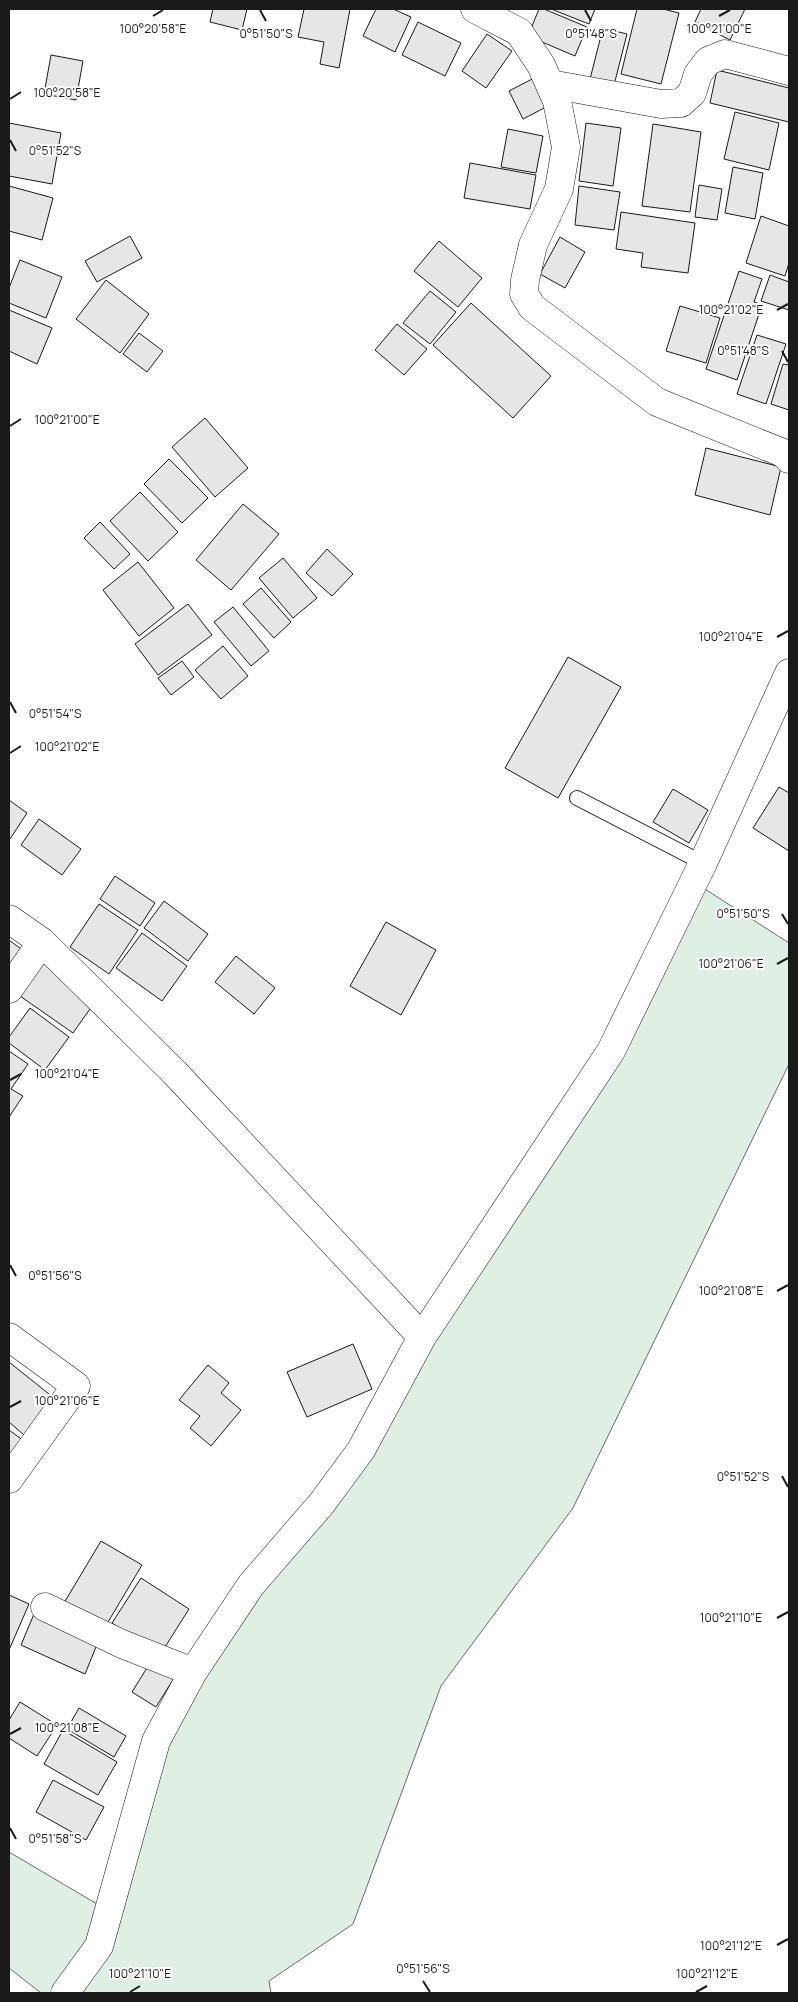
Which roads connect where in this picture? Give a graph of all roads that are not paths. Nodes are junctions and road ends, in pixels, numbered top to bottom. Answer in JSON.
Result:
{"nodes":[{"id":1,"x":475,"y":9,"type":"edge"},
{"id":2,"x":789,"y":71,"type":"edge"},
{"id":3,"x":550,"y":84,"type":"junction"},
{"id":4,"x":789,"y":459,"type":"edge"},
{"id":5,"x":789,"y":673,"type":"edge"},
{"id":6,"x":577,"y":798,"type":"dead end"},
{"id":7,"x":703,"y":863,"type":"junction"},
{"id":8,"x":9,"y":919,"type":"edge"},
{"id":9,"x":42,"y":942,"type":"junction"},
{"id":10,"x":9,"y":989,"type":"edge"},
{"id":11,"x":9,"y":1337,"type":"edge"},
{"id":12,"x":422,"y":1338,"type":"junction"},
{"id":13,"x":9,"y":1479,"type":"edge"},
{"id":14,"x":45,"y":1608,"type":"dead end"},
{"id":15,"x":192,"y":1672,"type":"junction"},
{"id":16,"x":66,"y":1993,"type":"edge"}],
"edges":[{"from":1,"to":3,"type":"street"},
{"from":2,"to":3,"type":"street"},
{"from":3,"to":4,"type":"street"},
{"from":5,"to":7,"type":"street"},
{"from":6,"to":7,"type":"lane"},
{"from":7,"to":12,"type":"street"},
{"from":8,"to":9,"type":"street"},
{"from":9,"to":10,"type":"street"},
{"from":9,"to":12,"type":"street"},
{"from":11,"to":13,"type":"street"},
{"from":12,"to":15,"type":"street"},
{"from":14,"to":15,"type":"street"},
{"from":15,"to":16,"type":"street"}]}
